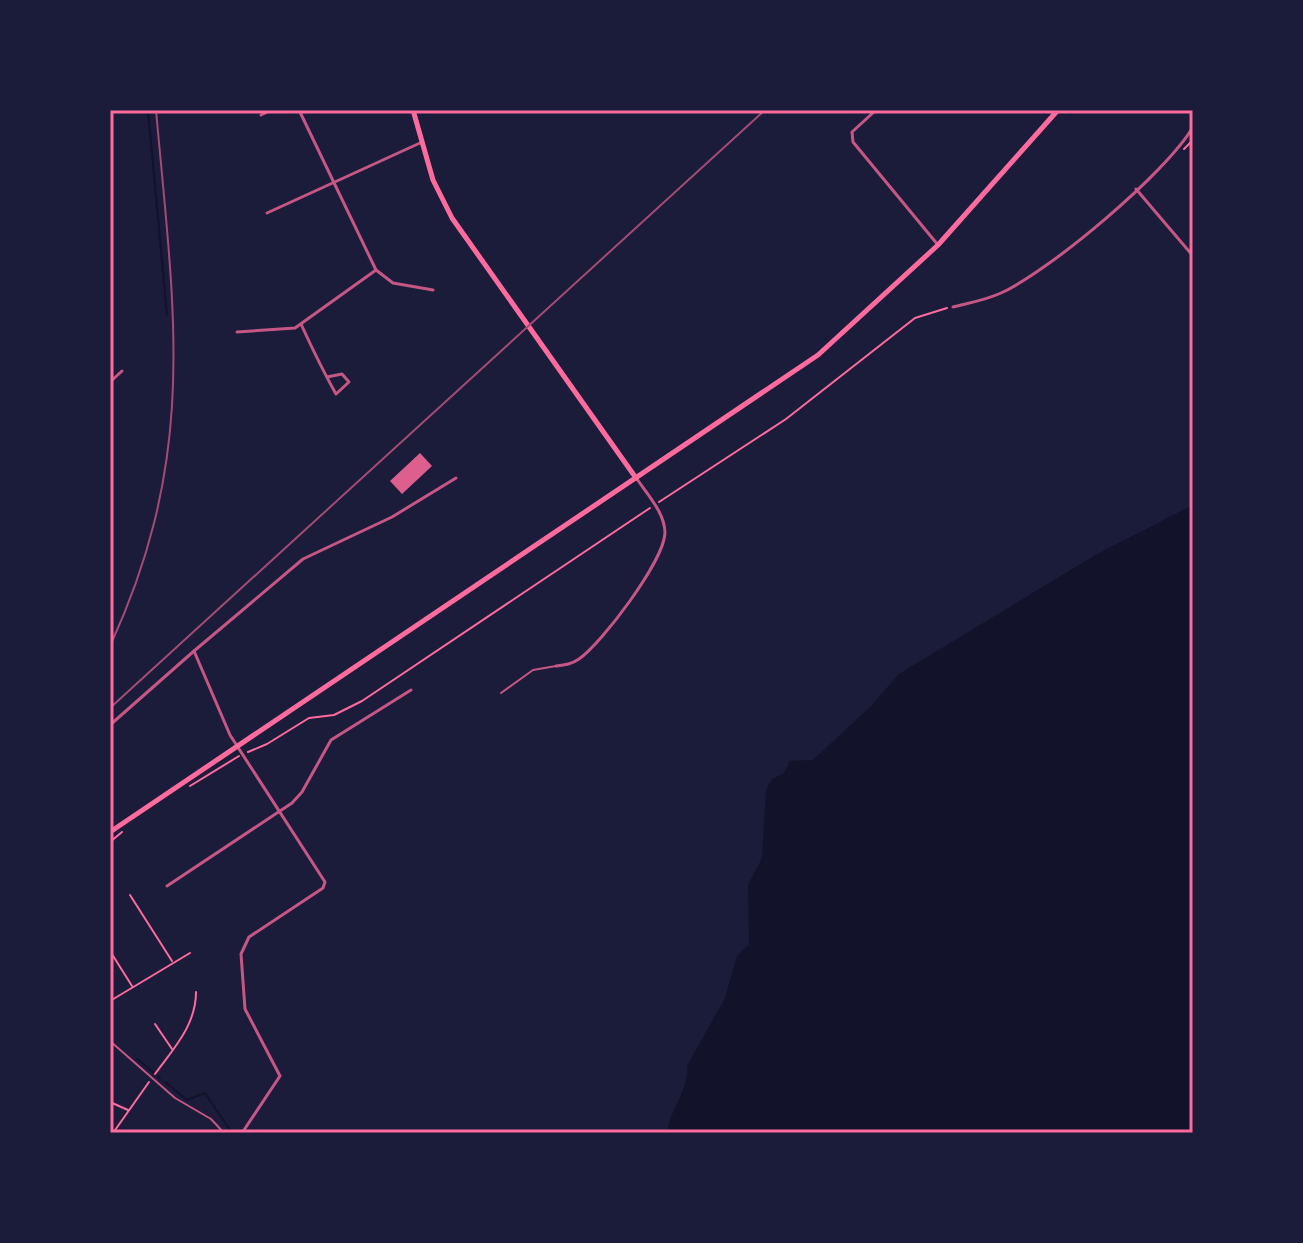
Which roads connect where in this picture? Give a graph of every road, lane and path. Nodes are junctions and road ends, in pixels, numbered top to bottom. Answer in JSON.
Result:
{"nodes":[{"id":1,"x":271,"y":110,"type":"edge"},
{"id":2,"x":299,"y":110,"type":"edge"},
{"id":3,"x":413,"y":110,"type":"edge"},
{"id":4,"x":876,"y":110,"type":"edge"},
{"id":5,"x":1058,"y":110,"type":"edge"},
{"id":6,"x":261,"y":115,"type":"dead end"},
{"id":7,"x":1193,"y":127,"type":"edge"},
{"id":8,"x":420,"y":143,"type":"junction"},
{"id":9,"x":335,"y":185,"type":"junction"},
{"id":10,"x":1136,"y":189,"type":"junction"},
{"id":11,"x":267,"y":213,"type":"dead end"},
{"id":12,"x":938,"y":245,"type":"junction"},
{"id":13,"x":1193,"y":256,"type":"edge"},
{"id":14,"x":376,"y":270,"type":"junction"},
{"id":15,"x":433,"y":290,"type":"dead end"},
{"id":16,"x":953,"y":307,"type":"joint"},
{"id":17,"x":301,"y":324,"type":"junction"},
{"id":18,"x":237,"y":332,"type":"dead end"},
{"id":19,"x":122,"y":371,"type":"dead end"},
{"id":20,"x":327,"y":377,"type":"junction"},
{"id":21,"x":110,"y":382,"type":"edge"},
{"id":22,"x":456,"y":478,"type":"dead end"},
{"id":23,"x":636,"y":478,"type":"junction"},
{"id":24,"x":655,"y":505,"type":"junction"},
{"id":25,"x":194,"y":651,"type":"junction"},
{"id":26,"x":556,"y":666,"type":"joint"},
{"id":27,"x":411,"y":690,"type":"dead end"},
{"id":28,"x":501,"y":693,"type":"dead end"},
{"id":29,"x":110,"y":725,"type":"edge"},
{"id":30,"x":236,"y":745,"type":"junction"},
{"id":31,"x":241,"y":754,"type":"junction"},
{"id":32,"x":189,"y":787,"type":"dead end"},
{"id":33,"x":280,"y":811,"type":"junction"},
{"id":34,"x":124,"y":830,"type":"dead end"},
{"id":35,"x":110,"y":832,"type":"edge"},
{"id":36,"x":110,"y":842,"type":"edge"},
{"id":37,"x":167,"y":886,"type":"dead end"},
{"id":38,"x":130,"y":895,"type":"dead end"},
{"id":39,"x":110,"y":951,"type":"edge"},
{"id":40,"x":190,"y":953,"type":"dead end"},
{"id":41,"x":173,"y":962,"type":"junction"},
{"id":42,"x":132,"y":987,"type":"junction"},
{"id":43,"x":196,"y":992,"type":"dead end"},
{"id":44,"x":110,"y":1001,"type":"edge"},
{"id":45,"x":155,"y":1024,"type":"dead end"},
{"id":46,"x":110,"y":1041,"type":"edge"},
{"id":47,"x":172,"y":1050,"type":"junction"},
{"id":48,"x":153,"y":1078,"type":"junction"},
{"id":49,"x":110,"y":1102,"type":"edge"},
{"id":50,"x":129,"y":1111,"type":"junction"},
{"id":51,"x":113,"y":1133,"type":"edge"},
{"id":52,"x":224,"y":1133,"type":"edge"},
{"id":53,"x":242,"y":1133,"type":"edge"}],
"edges":[{"from":1,"to":6,"type":"street"},
{"from":2,"to":9,"type":"street"},
{"from":3,"to":8,"type":"main road"},
{"from":4,"to":12,"type":"street"},
{"from":5,"to":12,"type":"main road"},
{"from":7,"to":10,"type":"street"},
{"from":8,"to":9,"type":"street"},
{"from":8,"to":23,"type":"main road"},
{"from":9,"to":11,"type":"street"},
{"from":9,"to":14,"type":"street"},
{"from":10,"to":13,"type":"street"},
{"from":10,"to":16,"type":"street"},
{"from":12,"to":23,"type":"main road"},
{"from":14,"to":15,"type":"street"},
{"from":14,"to":17,"type":"street"},
{"from":16,"to":24,"type":"path"},
{"from":17,"to":18,"type":"street"},
{"from":17,"to":20,"type":"street"},
{"from":19,"to":21,"type":"street"},
{"from":20,"to":20,"type":"street"},
{"from":22,"to":25,"type":"street"},
{"from":23,"to":24,"type":"street"},
{"from":23,"to":30,"type":"main road"},
{"from":24,"to":26,"type":"street"},
{"from":24,"to":31,"type":"path"},
{"from":25,"to":29,"type":"street"},
{"from":25,"to":30,"type":"street"},
{"from":26,"to":28,"type":"lane"},
{"from":27,"to":33,"type":"street"},
{"from":30,"to":31,"type":"street"},
{"from":30,"to":35,"type":"main road"},
{"from":31,"to":32,"type":"path"},
{"from":31,"to":33,"type":"street"},
{"from":33,"to":37,"type":"street"},
{"from":33,"to":53,"type":"street"},
{"from":34,"to":36,"type":"path"},
{"from":38,"to":41,"type":"path"},
{"from":39,"to":42,"type":"path"},
{"from":40,"to":41,"type":"path"},
{"from":41,"to":42,"type":"path"},
{"from":42,"to":44,"type":"path"},
{"from":43,"to":47,"type":"path"},
{"from":45,"to":47,"type":"path"},
{"from":46,"to":48,"type":"lane"},
{"from":47,"to":48,"type":"path"},
{"from":48,"to":50,"type":"path"},
{"from":48,"to":52,"type":"lane"},
{"from":49,"to":50,"type":"path"},
{"from":50,"to":51,"type":"path"}]}
